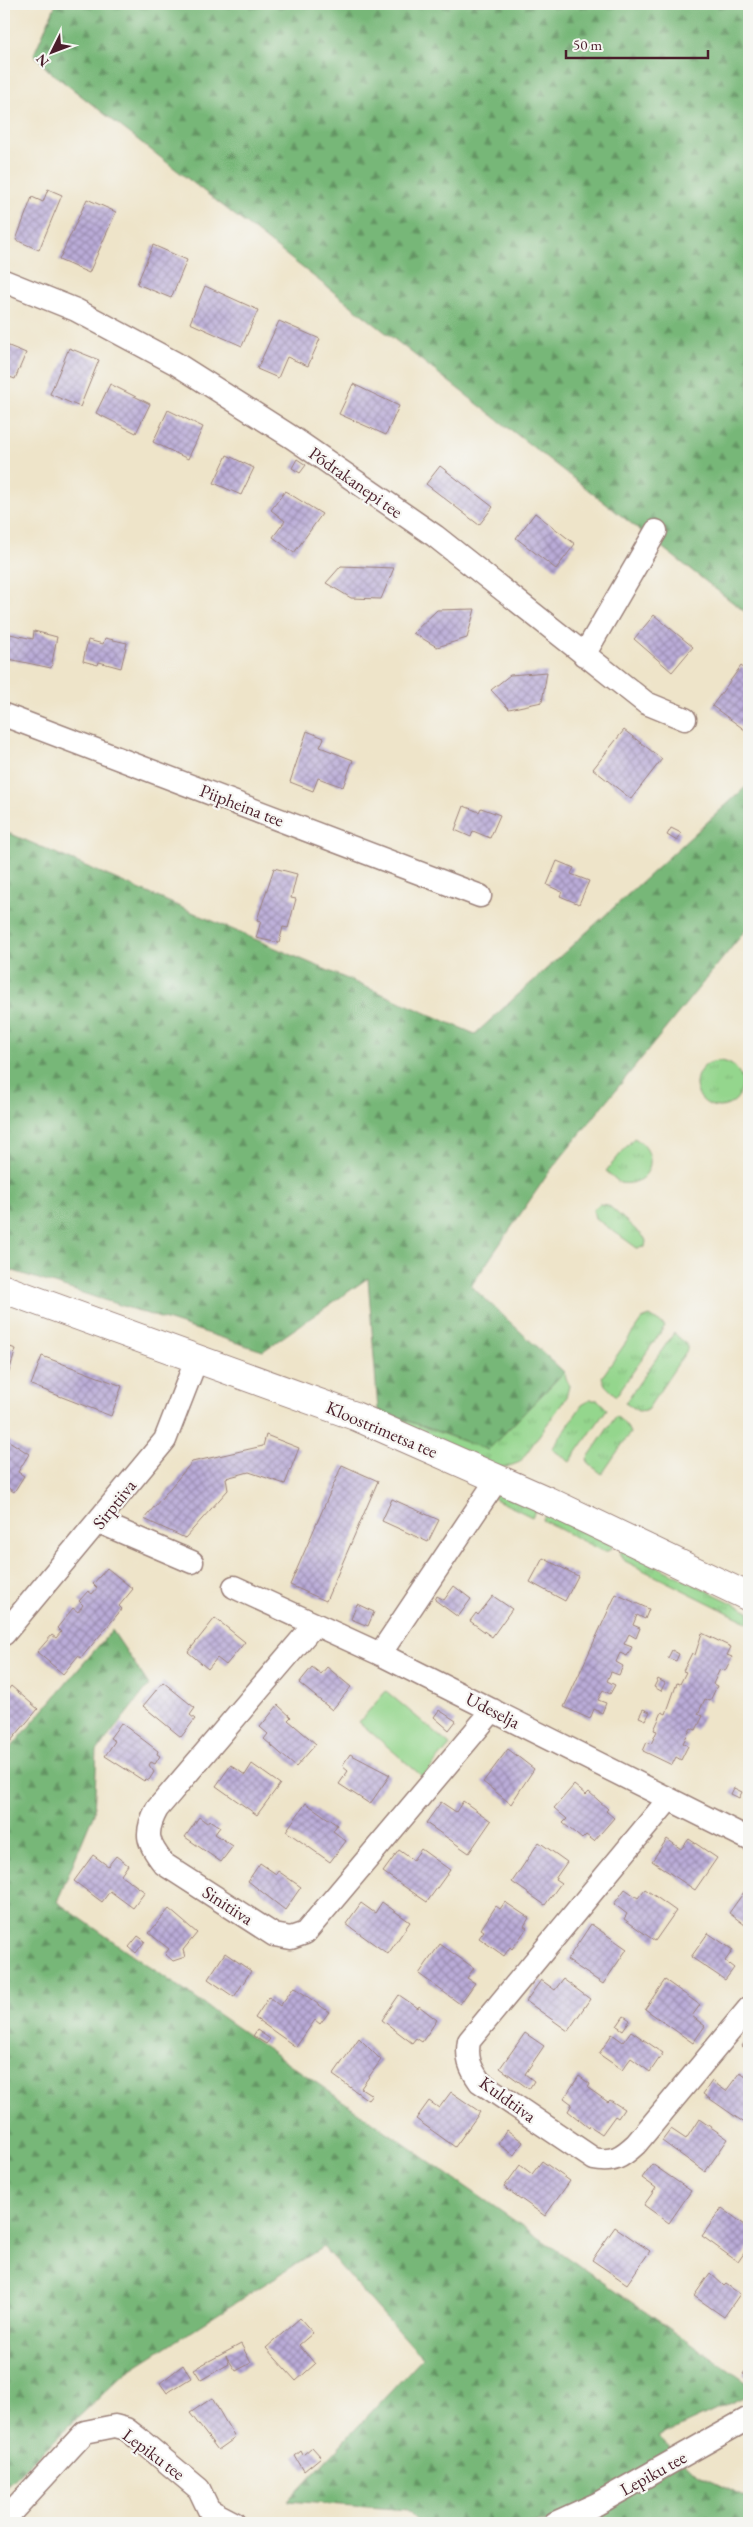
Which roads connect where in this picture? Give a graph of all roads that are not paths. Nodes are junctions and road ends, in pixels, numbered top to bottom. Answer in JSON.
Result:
{"nodes":[{"id":1,"x":4,"y":281,"type":"edge"},
{"id":2,"x":656,"y":531,"type":"dead end"},
{"id":3,"x":584,"y":655,"type":"junction"},
{"id":4,"x":4,"y":715,"type":"edge"},
{"id":5,"x":685,"y":719,"type":"dead end"},
{"id":6,"x":480,"y":896,"type":"dead end"},
{"id":7,"x":4,"y":1290,"type":"edge"},
{"id":8,"x":196,"y":1358,"type":"junction"},
{"id":9,"x":498,"y":1478,"type":"junction"},
{"id":10,"x":99,"y":1522,"type":"junction"},
{"id":11,"x":192,"y":1562,"type":"dead end"},
{"id":12,"x":234,"y":1587,"type":"dead end"},
{"id":13,"x":749,"y":1597,"type":"edge"},
{"id":14,"x":314,"y":1626,"type":"junction"},
{"id":15,"x":4,"y":1634,"type":"edge"},
{"id":16,"x":380,"y":1654,"type":"junction"},
{"id":17,"x":493,"y":1710,"type":"junction"},
{"id":18,"x":669,"y":1799,"type":"junction"},
{"id":19,"x":749,"y":1839,"type":"edge"},
{"id":20,"x":749,"y":2008,"type":"edge"},
{"id":21,"x":749,"y":2418,"type":"edge"},
{"id":22,"x":205,"y":2517,"type":"edge"},
{"id":23,"x":4,"y":2520,"type":"edge"},
{"id":24,"x":234,"y":2523,"type":"edge"},
{"id":25,"x":555,"y":2523,"type":"edge"}],
"edges":[{"from":1,"to":3,"type":"street","name":"Põdrakanepi tee"},
{"from":2,"to":3,"type":"street"},
{"from":3,"to":5,"type":"street","name":"Põdrakanepi tee"},
{"from":4,"to":6,"type":"street","name":"Piipheina tee"},
{"from":7,"to":8,"type":"main road","name":"Kloostrimetsa tee"},
{"from":8,"to":9,"type":"main road","name":"Kloostrimetsa tee"},
{"from":8,"to":10,"type":"street","name":"Sirptiiva"},
{"from":9,"to":13,"type":"main road","name":"Kloostrimetsa tee"},
{"from":9,"to":16,"type":"street"},
{"from":10,"to":11,"type":"street"},
{"from":10,"to":15,"type":"street","name":"Sirptiiva"},
{"from":12,"to":14,"type":"street","name":"Udeselja"},
{"from":14,"to":16,"type":"street","name":"Udeselja"},
{"from":14,"to":17,"type":"street","name":"Sinitiiva"},
{"from":16,"to":17,"type":"street","name":"Udeselja"},
{"from":17,"to":18,"type":"street","name":"Udeselja"},
{"from":18,"to":19,"type":"street","name":"Udeselja"},
{"from":18,"to":20,"type":"street","name":"Kuldtiiva"},
{"from":21,"to":25,"type":"street","name":"Lepiku tee"},
{"from":22,"to":23,"type":"street","name":"Lepiku tee"},
{"from":22,"to":24,"type":"street","name":"Lepiku tee"}]}
